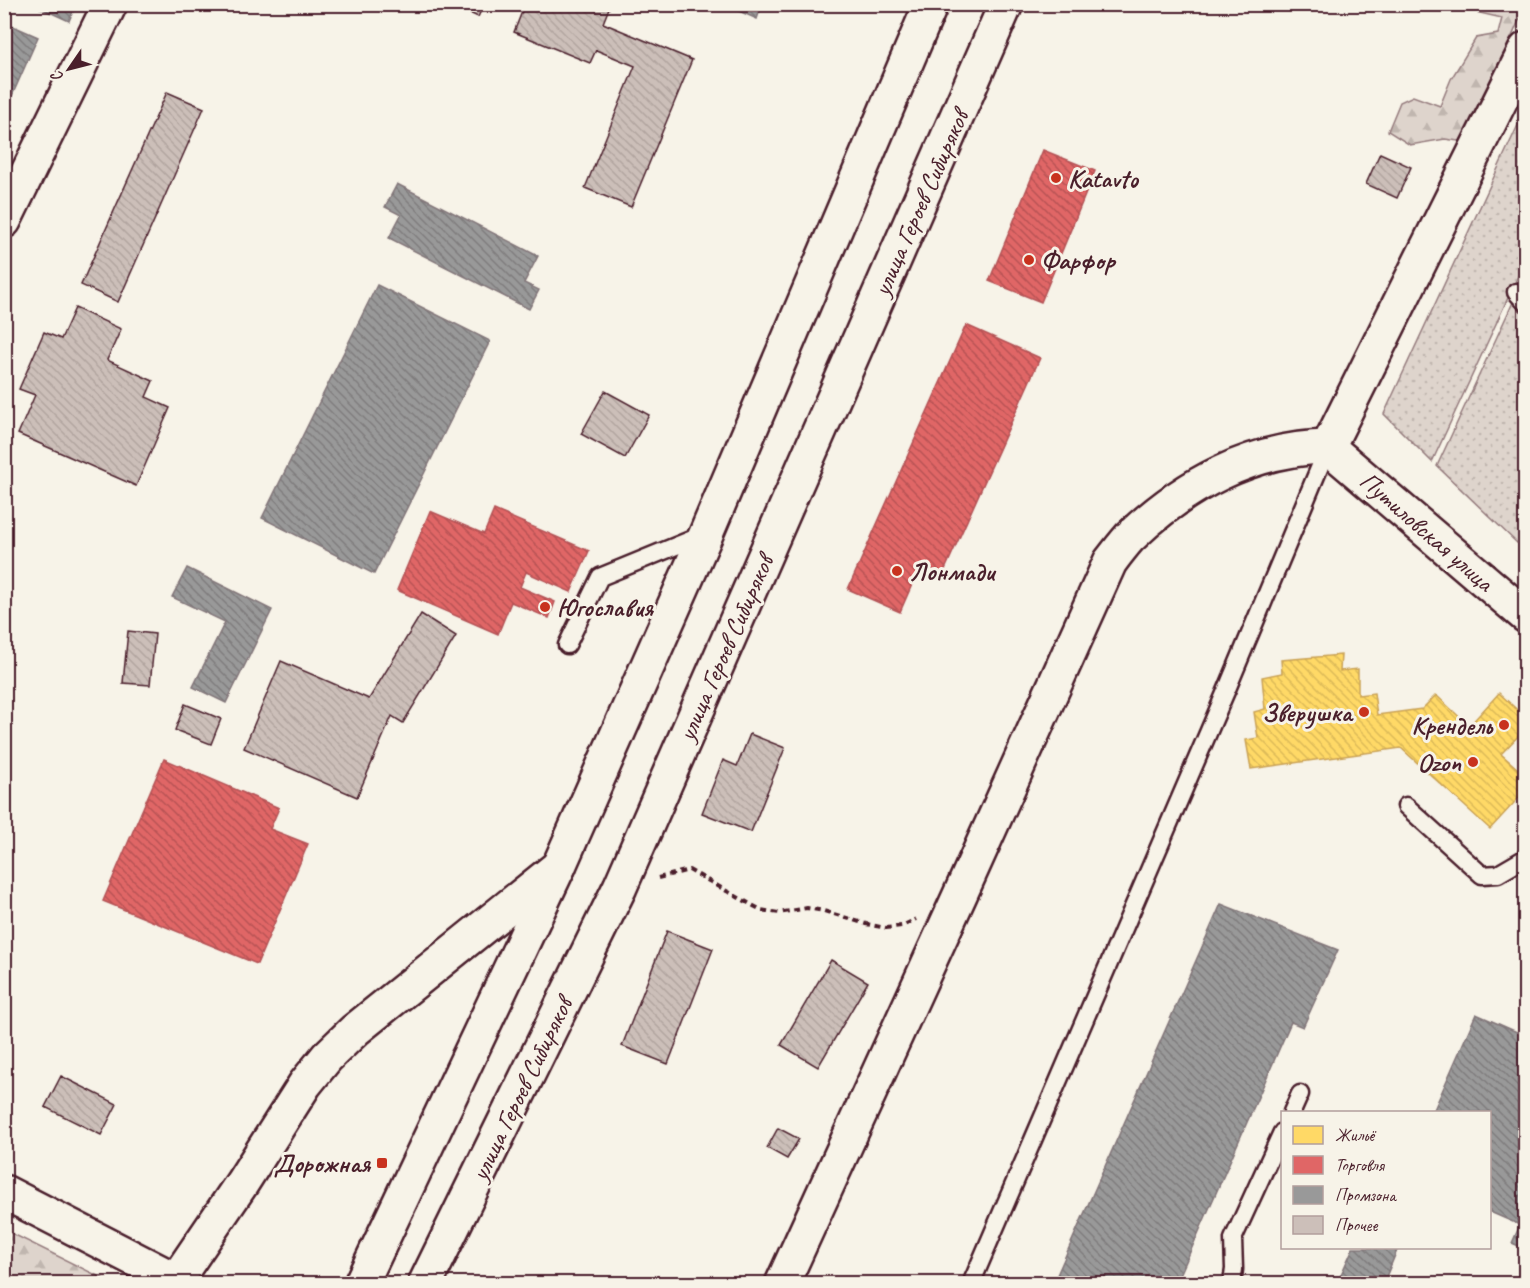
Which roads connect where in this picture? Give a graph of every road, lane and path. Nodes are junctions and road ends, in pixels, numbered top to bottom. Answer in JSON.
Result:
{"nodes":[{"id":1,"x":110,"y":4,"type":"edge"},
{"id":2,"x":931,"y":4,"type":"edge"},
{"id":3,"x":1006,"y":4,"type":"edge"},
{"id":4,"x":1526,"y":49,"type":"edge"},
{"id":5,"x":4,"y":221,"type":"edge"},
{"id":6,"x":1328,"y":447,"type":"junction"},
{"id":7,"x":706,"y":534,"type":"junction"},
{"id":8,"x":1526,"y":616,"type":"edge"},
{"id":9,"x":567,"y":645,"type":"dead end"},
{"id":10,"x":1406,"y":806,"type":"dead end"},
{"id":11,"x":1524,"y":858,"type":"edge"},
{"id":12,"x":559,"y":866,"type":"junction"},
{"id":13,"x":620,"y":887,"type":"junction"},
{"id":14,"x":959,"y":897,"type":"junction"},
{"id":15,"x":1300,"y":1094,"type":"dead end"},
{"id":16,"x":1293,"y":1111,"type":"edge"},
{"id":17,"x":1281,"y":1134,"type":"edge"},
{"id":18,"x":4,"y":1192,"type":"edge"},
{"id":19,"x":179,"y":1282,"type":"edge"},
{"id":20,"x":361,"y":1284,"type":"edge"},
{"id":21,"x":425,"y":1284,"type":"edge"},
{"id":22,"x":782,"y":1284,"type":"edge"},
{"id":23,"x":970,"y":1284,"type":"edge"},
{"id":24,"x":1232,"y":1284,"type":"edge"}],
"edges":[{"from":1,"to":5,"type":"main road"},
{"from":2,"to":7,"type":"main road"},
{"from":3,"to":13,"type":"main road","name":"улица Героев Сибиряков"},
{"from":4,"to":6,"type":"main road"},
{"from":6,"to":8,"type":"main road","name":"Путиловская улица"},
{"from":6,"to":14,"type":"main road"},
{"from":6,"to":23,"type":"lane"},
{"from":7,"to":9,"type":"lane"},
{"from":7,"to":12,"type":"main road"},
{"from":10,"to":11,"type":"lane"},
{"from":12,"to":19,"type":"main road"},
{"from":12,"to":20,"type":"main road"},
{"from":13,"to":14,"type":"path"},
{"from":13,"to":21,"type":"main road","name":"улица Героев Сибиряков"},
{"from":14,"to":22,"type":"main road"},
{"from":15,"to":16,"type":"lane"},
{"from":17,"to":24,"type":"lane"},
{"from":18,"to":19,"type":"main road"}]}
